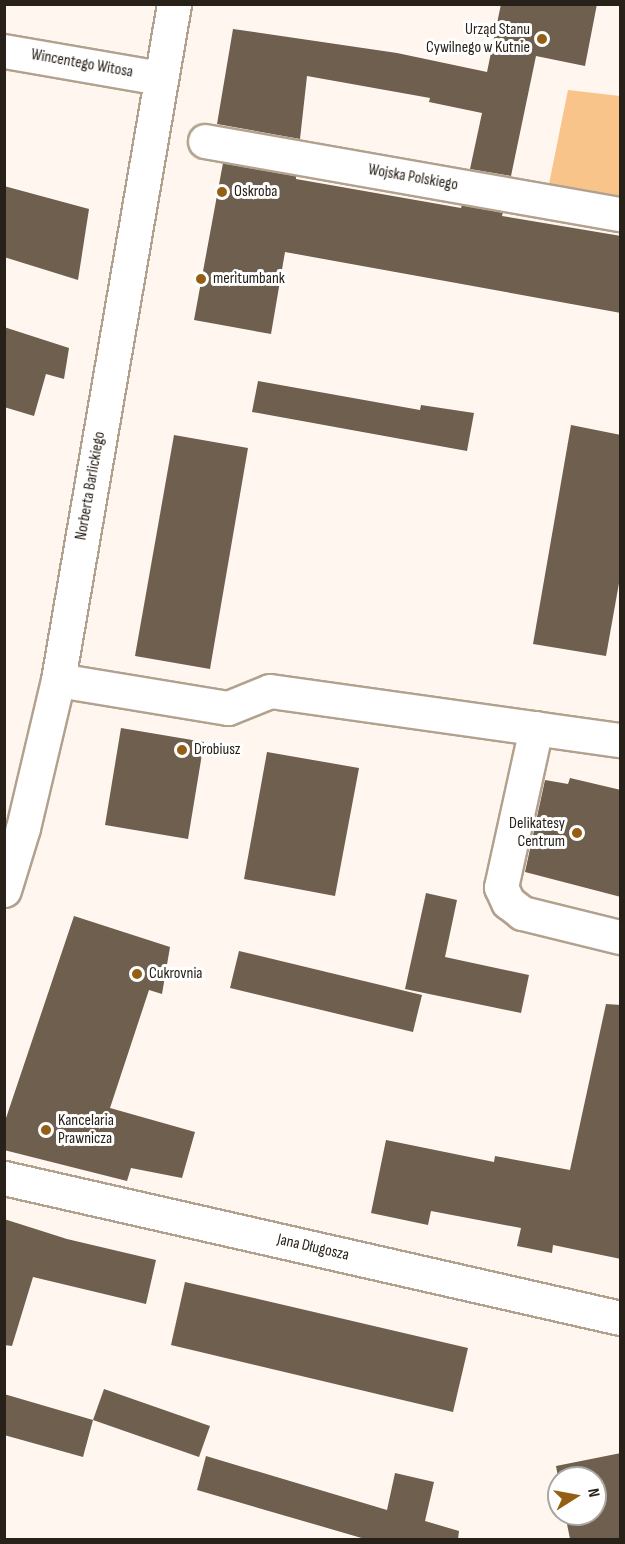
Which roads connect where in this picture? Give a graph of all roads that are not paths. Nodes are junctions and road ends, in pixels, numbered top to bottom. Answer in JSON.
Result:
{"nodes":[{"id":1,"x":174,"y":4,"type":"edge"},
{"id":2,"x":4,"y":51,"type":"edge"},
{"id":3,"x":160,"y":78,"type":"junction"},
{"id":4,"x":205,"y":141,"type":"dead end"},
{"id":5,"x":621,"y":214,"type":"edge"},
{"id":6,"x":58,"y":680,"type":"junction"},
{"id":7,"x":536,"y":728,"type":"junction"},
{"id":8,"x":621,"y":740,"type":"edge"},
{"id":9,"x":18,"y":788,"type":"edge"},
{"id":10,"x":4,"y":890,"type":"edge"},
{"id":11,"x":621,"y":937,"type":"edge"},
{"id":12,"x":4,"y":1178,"type":"edge"},
{"id":13,"x":621,"y":1318,"type":"edge"}],
"edges":[{"from":1,"to":3,"type":"street","name":"Norberta Barlickiego"},
{"from":2,"to":3,"type":"street","name":"Wincentego Witosa"},
{"from":3,"to":6,"type":"street","name":"Norberta Barlickiego"},
{"from":4,"to":5,"type":"street","name":"Wojska Polskiego"},
{"from":6,"to":7,"type":"street"},
{"from":6,"to":9,"type":"street","name":"Norberta Barlickiego"},
{"from":7,"to":8,"type":"street"},
{"from":7,"to":11,"type":"street"},
{"from":9,"to":10,"type":"street","name":"Norberta Barlickiego"},
{"from":12,"to":13,"type":"street","name":"Jana Długosza"}]}
